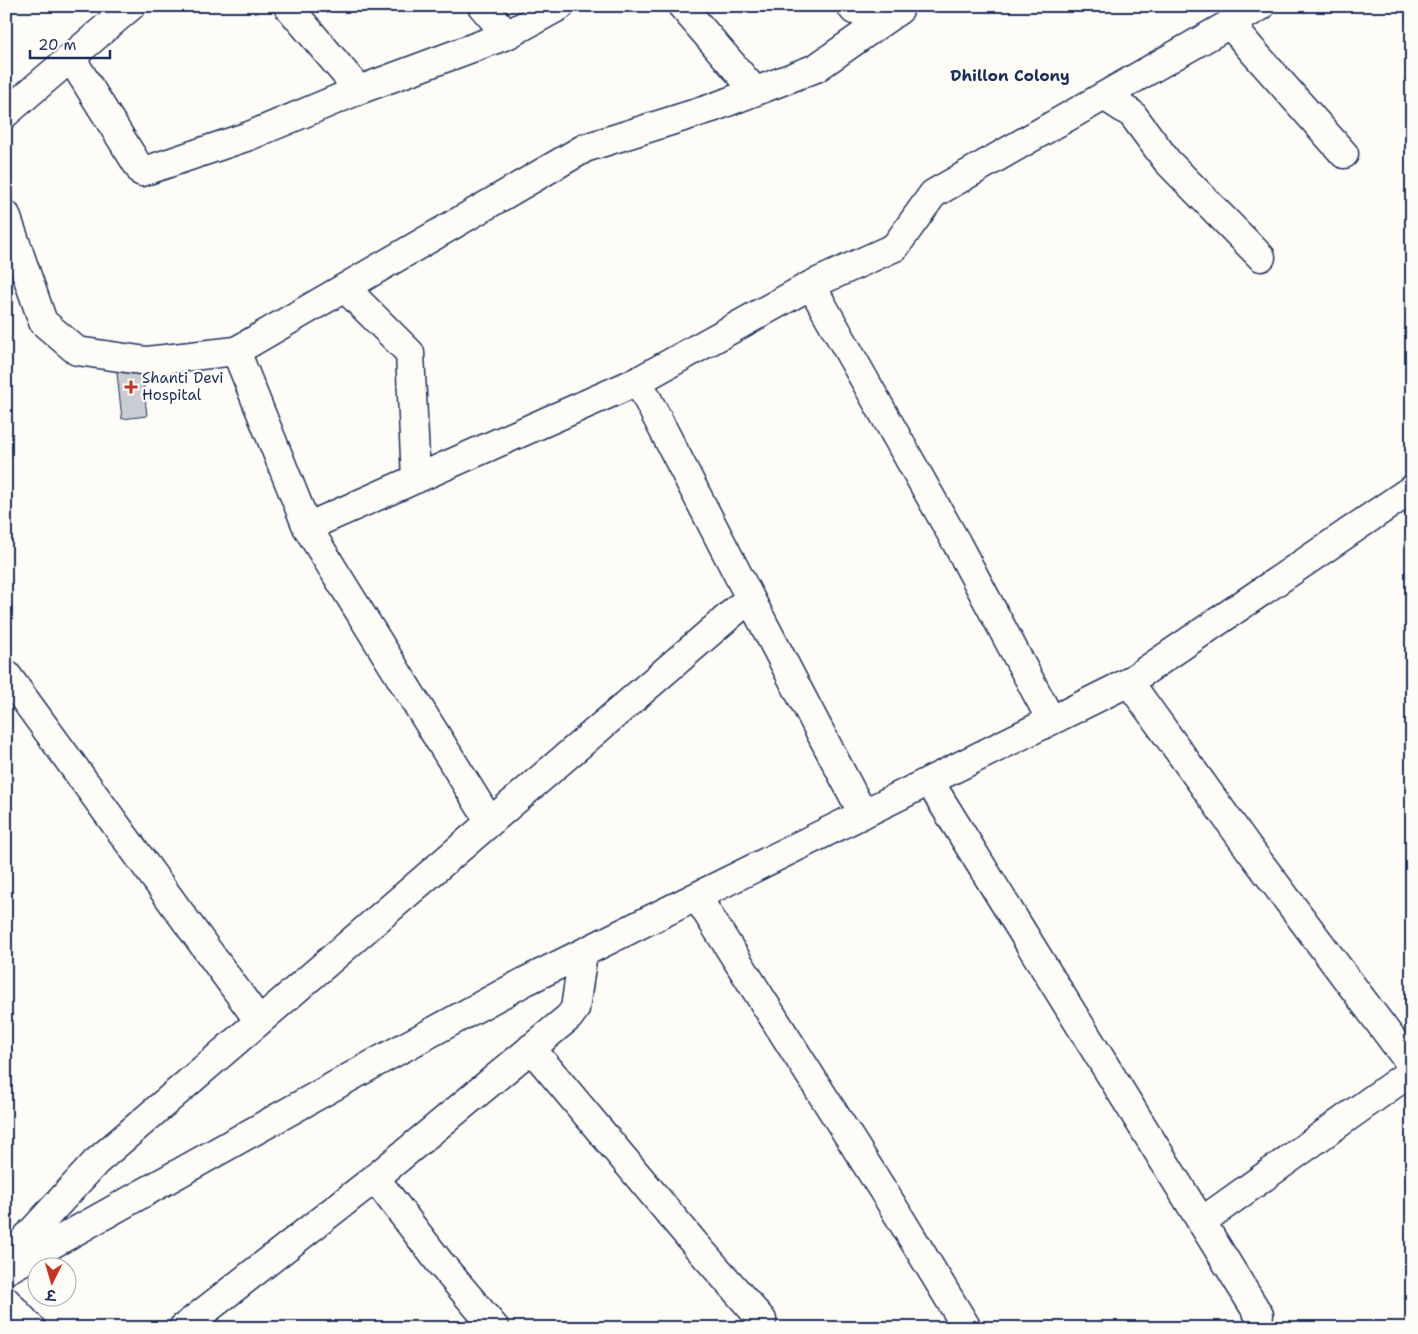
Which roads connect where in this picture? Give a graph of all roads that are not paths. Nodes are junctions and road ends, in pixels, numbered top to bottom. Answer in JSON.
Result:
{"nodes":[{"id":1,"x":132,"y":6,"type":"edge"},
{"id":2,"x":288,"y":6,"type":"edge"},
{"id":3,"x":482,"y":6,"type":"edge"},
{"id":4,"x":560,"y":6,"type":"edge"},
{"id":5,"x":682,"y":6,"type":"edge"},
{"id":6,"x":851,"y":6,"type":"edge"},
{"id":7,"x":1261,"y":6,"type":"edge"},
{"id":8,"x":900,"y":10,"type":"edge"},
{"id":9,"x":1230,"y":24,"type":"junction"},
{"id":10,"x":507,"y":35,"type":"junction"},
{"id":11,"x":71,"y":58,"type":"junction"},
{"id":12,"x":359,"y":90,"type":"junction"},
{"id":13,"x":755,"y":91,"type":"junction"},
{"id":14,"x":1104,"y":96,"type":"junction"},
{"id":15,"x":6,"y":113,"type":"edge"},
{"id":16,"x":1344,"y":154,"type":"dead end"},
{"id":17,"x":6,"y":215,"type":"edge"},
{"id":18,"x":1261,"y":257,"type":"dead end"},
{"id":19,"x":812,"y":285,"type":"junction"},
{"id":20,"x":345,"y":288,"type":"junction"},
{"id":21,"x":236,"y":351,"type":"junction"},
{"id":22,"x":638,"y":381,"type":"junction"},
{"id":23,"x":416,"y":479,"type":"junction"},
{"id":24,"x":1412,"y":489,"type":"edge"},
{"id":25,"x":306,"y":527,"type":"junction"},
{"id":26,"x":750,"y":598,"type":"junction"},
{"id":27,"x":6,"y":674,"type":"edge"},
{"id":28,"x":1129,"y":682,"type":"junction"},
{"id":29,"x":1051,"y":720,"type":"junction"},
{"id":30,"x":929,"y":781,"type":"junction"},
{"id":31,"x":863,"y":814,"type":"junction"},
{"id":32,"x":490,"y":822,"type":"junction"},
{"id":33,"x":696,"y":897,"type":"junction"},
{"id":34,"x":583,"y":953,"type":"junction"},
{"id":35,"x":259,"y":1021,"type":"junction"},
{"id":36,"x":531,"y":1048,"type":"junction"},
{"id":37,"x":1412,"y":1066,"type":"edge"},
{"id":38,"x":1412,"y":1071,"type":"edge"},
{"id":39,"x":375,"y":1178,"type":"junction"},
{"id":40,"x":1201,"y":1222,"type":"junction"},
{"id":41,"x":6,"y":1260,"type":"edge"},
{"id":42,"x":6,"y":1270,"type":"edge"},
{"id":43,"x":6,"y":1301,"type":"edge"},
{"id":44,"x":1259,"y":1315,"type":"dead end"},
{"id":45,"x":762,"y":1320,"type":"dead end"},
{"id":46,"x":31,"y":1328,"type":"edge"},
{"id":47,"x":183,"y":1328,"type":"edge"},
{"id":48,"x":495,"y":1328,"type":"edge"},
{"id":49,"x":967,"y":1328,"type":"edge"}],
"edges":[{"from":1,"to":11,"type":"street"},
{"from":2,"to":12,"type":"street"},
{"from":3,"to":10,"type":"street"},
{"from":4,"to":10,"type":"street"},
{"from":5,"to":13,"type":"street"},
{"from":6,"to":8,"type":"street"},
{"from":7,"to":9,"type":"street"},
{"from":8,"to":13,"type":"street"},
{"from":9,"to":14,"type":"street"},
{"from":9,"to":16,"type":"street"},
{"from":10,"to":12,"type":"street"},
{"from":11,"to":12,"type":"street"},
{"from":11,"to":15,"type":"street"},
{"from":13,"to":20,"type":"street"},
{"from":14,"to":18,"type":"street"},
{"from":14,"to":19,"type":"street"},
{"from":17,"to":21,"type":"street"},
{"from":19,"to":22,"type":"street"},
{"from":19,"to":29,"type":"street"},
{"from":20,"to":21,"type":"street"},
{"from":20,"to":23,"type":"street"},
{"from":21,"to":25,"type":"street"},
{"from":22,"to":23,"type":"street"},
{"from":22,"to":26,"type":"street"},
{"from":23,"to":25,"type":"street"},
{"from":24,"to":28,"type":"street"},
{"from":25,"to":32,"type":"street"},
{"from":26,"to":31,"type":"street"},
{"from":26,"to":32,"type":"street"},
{"from":27,"to":35,"type":"street"},
{"from":28,"to":29,"type":"street"},
{"from":28,"to":37,"type":"street"},
{"from":29,"to":30,"type":"street"},
{"from":30,"to":31,"type":"street"},
{"from":30,"to":40,"type":"street"},
{"from":31,"to":33,"type":"street"},
{"from":32,"to":35,"type":"street"},
{"from":33,"to":34,"type":"street"},
{"from":33,"to":49,"type":"street"},
{"from":34,"to":36,"type":"street"},
{"from":34,"to":42,"type":"street"},
{"from":35,"to":41,"type":"street"},
{"from":36,"to":39,"type":"street"},
{"from":36,"to":45,"type":"street"},
{"from":38,"to":40,"type":"street"},
{"from":39,"to":47,"type":"street"},
{"from":39,"to":48,"type":"street"},
{"from":40,"to":44,"type":"street"},
{"from":43,"to":46,"type":"street"}]}
